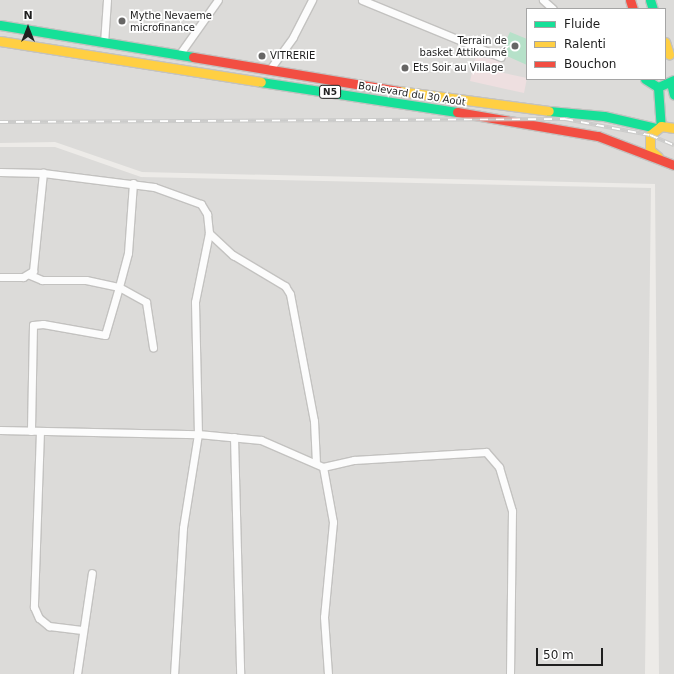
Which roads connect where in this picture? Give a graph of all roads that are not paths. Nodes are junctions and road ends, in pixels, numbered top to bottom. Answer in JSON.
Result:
{"nodes":[{"id":1,"x":108,"y":0,"type":"edge"},
{"id":2,"x":218,"y":0,"type":"edge"},
{"id":3,"x":312,"y":0,"type":"edge"},
{"id":4,"x":362,"y":0,"type":"edge"},
{"id":5,"x":543,"y":0,"type":"edge"},
{"id":6,"x":552,"y":8,"type":"edge"},
{"id":7,"x":0,"y":25,"type":"edge"},
{"id":8,"x":0,"y":40,"type":"edge"},
{"id":9,"x":104,"y":43,"type":"junction"},
{"id":10,"x":666,"y":45,"type":"edge"},
{"id":11,"x":179,"y":55,"type":"junction"},
{"id":12,"x":669,"y":55,"type":"edge"},
{"id":13,"x":501,"y":57,"type":"dead end"},
{"id":14,"x":270,"y":69,"type":"junction"},
{"id":15,"x":647,"y":80,"type":"edge"},
{"id":16,"x":672,"y":82,"type":"edge"},
{"id":17,"x":658,"y":87,"type":"junction"},
{"id":18,"x":674,"y":95,"type":"edge"},
{"id":19,"x":659,"y":127,"type":"junction"},
{"id":20,"x":674,"y":128,"type":"edge"},
{"id":21,"x":657,"y":157,"type":"junction"},
{"id":22,"x":674,"y":157,"type":"edge"},
{"id":23,"x":674,"y":165,"type":"edge"},
{"id":24,"x":0,"y":172,"type":"edge"},
{"id":25,"x":43,"y":173,"type":"junction"},
{"id":26,"x":133,"y":183,"type":"junction"},
{"id":27,"x":209,"y":233,"type":"junction"},
{"id":28,"x":30,"y":275,"type":"junction"},
{"id":29,"x":0,"y":277,"type":"edge"},
{"id":30,"x":119,"y":287,"type":"junction"},
{"id":31,"x":153,"y":347,"type":"dead end"},
{"id":32,"x":0,"y":430,"type":"edge"},
{"id":33,"x":31,"y":431,"type":"junction"},
{"id":34,"x":40,"y":431,"type":"junction"},
{"id":35,"x":198,"y":434,"type":"junction"},
{"id":36,"x":234,"y":437,"type":"junction"},
{"id":37,"x":316,"y":463,"type":"junction"},
{"id":38,"x":323,"y":467,"type":"junction"},
{"id":39,"x":92,"y":573,"type":"dead end"},
{"id":40,"x":82,"y":630,"type":"junction"},
{"id":41,"x":77,"y":674,"type":"edge"},
{"id":42,"x":174,"y":674,"type":"edge"},
{"id":43,"x":240,"y":674,"type":"edge"},
{"id":44,"x":328,"y":674,"type":"edge"},
{"id":45,"x":510,"y":674,"type":"edge"}],
"edges":[{"from":1,"to":9,"type":"street"},
{"from":2,"to":11,"type":"street"},
{"from":3,"to":14,"type":"street"},
{"from":4,"to":13,"type":"street"},
{"from":5,"to":6,"type":"street"},
{"from":7,"to":9,"type":"main road","name":"Boulevard du 30 Août","number":"N5"},
{"from":8,"to":21,"type":"main road","name":"Boulevard du 30 Août","number":"N5"},
{"from":9,"to":11,"type":"main road","name":"Boulevard du 30 Août","number":"N5"},
{"from":10,"to":12,"type":"main road"},
{"from":11,"to":14,"type":"main road","name":"Boulevard du 30 Août","number":"N5"},
{"from":14,"to":19,"type":"main road","name":"Boulevard du 30 Août","number":"N5"},
{"from":15,"to":17,"type":"main road"},
{"from":16,"to":17,"type":"main road"},
{"from":16,"to":18,"type":"main road"},
{"from":17,"to":19,"type":"main road"},
{"from":19,"to":20,"type":"main road","name":"Boulevard du 30 Août"},
{"from":19,"to":21,"type":"main road"},
{"from":21,"to":22,"type":"main road"},
{"from":21,"to":23,"type":"main road","name":"Boulevard du 30 Août","number":"N5"},
{"from":24,"to":25,"type":"street"},
{"from":25,"to":26,"type":"street"},
{"from":25,"to":28,"type":"street"},
{"from":26,"to":27,"type":"street"},
{"from":26,"to":30,"type":"street"},
{"from":27,"to":35,"type":"street"},
{"from":27,"to":37,"type":"street"},
{"from":28,"to":29,"type":"street"},
{"from":28,"to":30,"type":"street"},
{"from":30,"to":31,"type":"street"},
{"from":30,"to":33,"type":"street"},
{"from":32,"to":33,"type":"street"},
{"from":33,"to":34,"type":"street"},
{"from":34,"to":35,"type":"street"},
{"from":34,"to":40,"type":"street"},
{"from":35,"to":36,"type":"street"},
{"from":35,"to":42,"type":"street"},
{"from":36,"to":37,"type":"street"},
{"from":36,"to":43,"type":"street"},
{"from":37,"to":38,"type":"street"},
{"from":38,"to":44,"type":"street"},
{"from":38,"to":45,"type":"street"},
{"from":39,"to":40,"type":"street"},
{"from":40,"to":41,"type":"street"}]}
